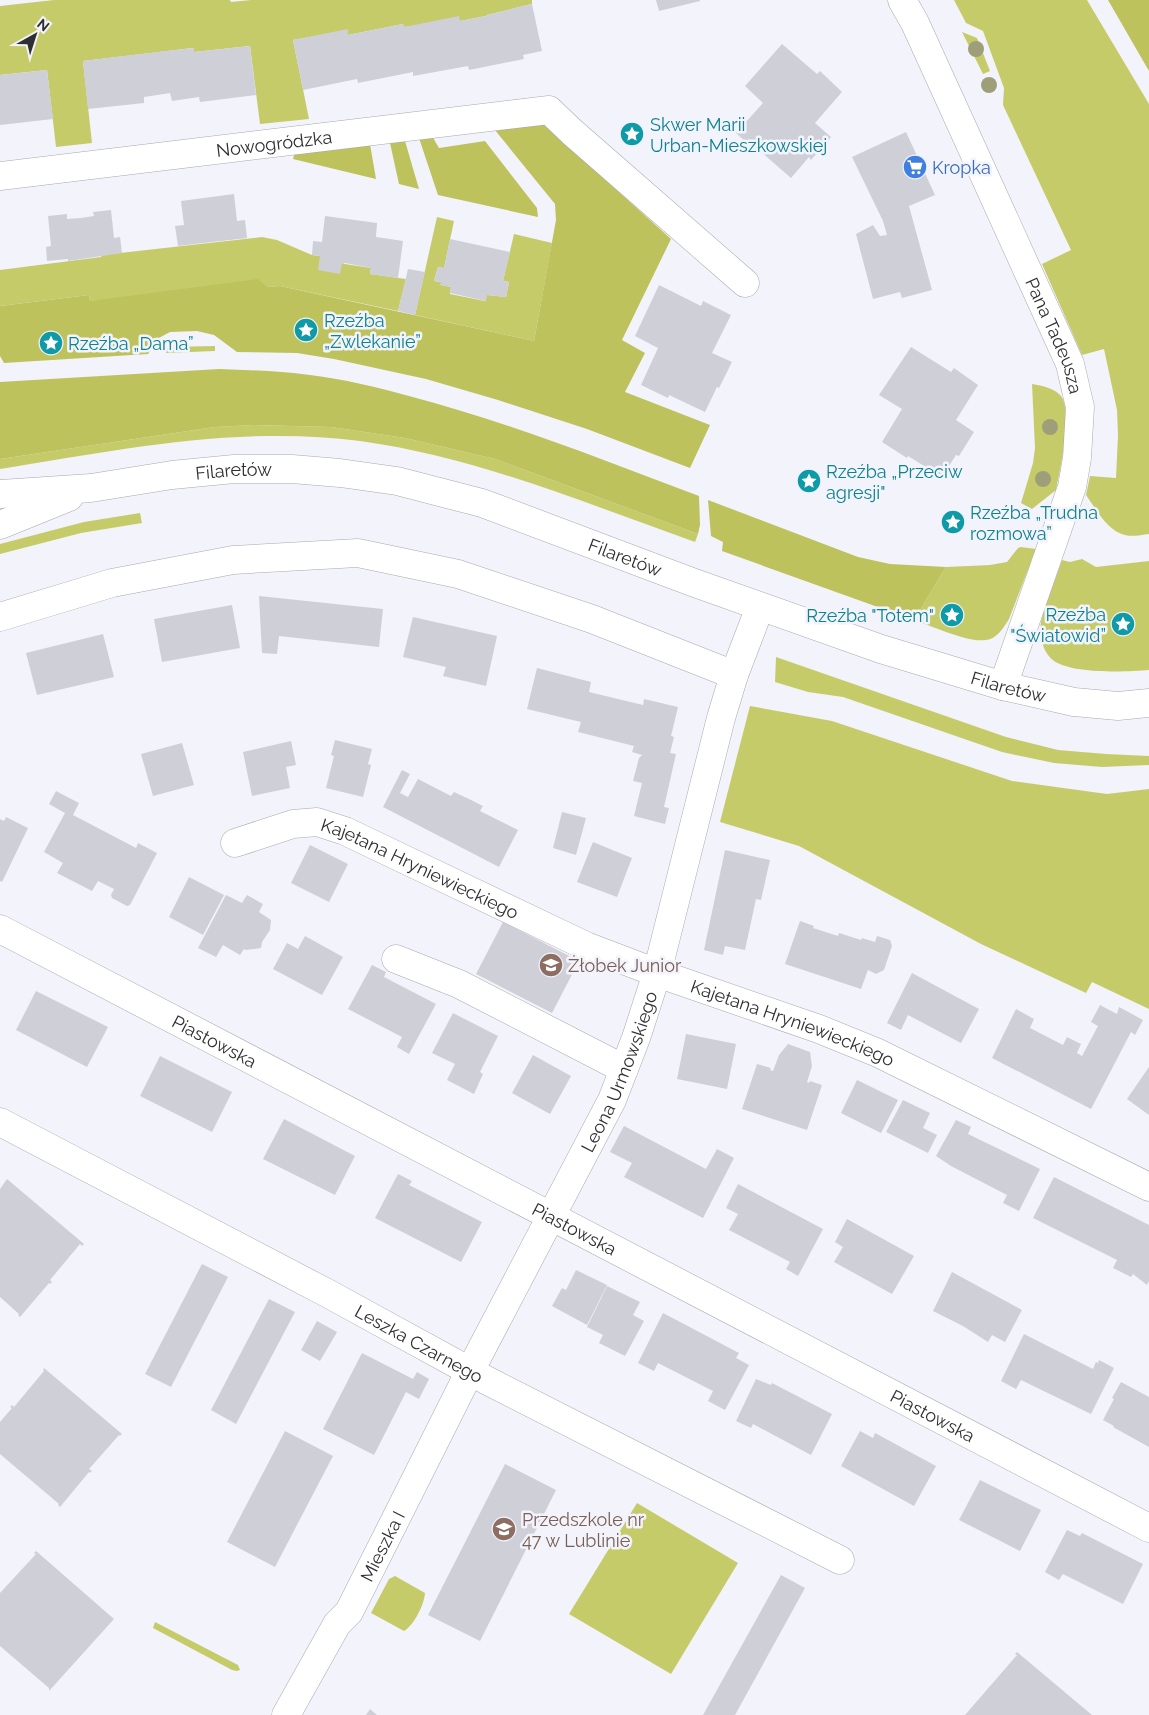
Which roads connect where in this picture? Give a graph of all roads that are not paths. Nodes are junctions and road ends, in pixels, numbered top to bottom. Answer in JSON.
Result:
{"nodes":[{"id":1,"x":902,"y":0,"type":"edge"},
{"id":2,"x":0,"y":176,"type":"edge"},
{"id":3,"x":745,"y":283,"type":"dead end"},
{"id":4,"x":91,"y":488,"type":"junction"},
{"id":5,"x":0,"y":494,"type":"edge"},
{"id":6,"x":0,"y":525,"type":"edge"},
{"id":7,"x":760,"y":607,"type":"junction"},
{"id":8,"x":0,"y":617,"type":"edge"},
{"id":9,"x":734,"y":675,"type":"junction"},
{"id":10,"x":1002,"y":686,"type":"junction"},
{"id":11,"x":1149,"y":704,"type":"edge"},
{"id":12,"x":235,"y":842,"type":"dead end"},
{"id":13,"x":0,"y":930,"type":"edge"},
{"id":14,"x":396,"y":959,"type":"dead end"},
{"id":15,"x":657,"y":973,"type":"junction"},
{"id":16,"x":624,"y":1069,"type":"junction"},
{"id":17,"x":0,"y":1122,"type":"edge"},
{"id":18,"x":1149,"y":1187,"type":"edge"},
{"id":19,"x":552,"y":1216,"type":"junction"},
{"id":20,"x":470,"y":1371,"type":"junction"},
{"id":21,"x":1149,"y":1528,"type":"edge"},
{"id":22,"x":840,"y":1560,"type":"dead end"},
{"id":23,"x":286,"y":1715,"type":"edge"}],
"edges":[{"from":1,"to":10,"type":"street","name":"Pana Tadeusza"},
{"from":2,"to":3,"type":"street","name":"Nowogródzka"},
{"from":4,"to":5,"type":"street","name":"Filaretów"},
{"from":4,"to":6,"type":"street","name":"Filaretów"},
{"from":4,"to":7,"type":"street","name":"Filaretów"},
{"from":7,"to":9,"type":"street","name":"Leona Urmowskiego"},
{"from":7,"to":10,"type":"street","name":"Filaretów"},
{"from":8,"to":9,"type":"street"},
{"from":9,"to":15,"type":"street","name":"Leona Urmowskiego"},
{"from":10,"to":11,"type":"street","name":"Filaretów"},
{"from":12,"to":15,"type":"street","name":"Kajetana Hryniewieckiego"},
{"from":13,"to":19,"type":"street","name":"Piastowska"},
{"from":14,"to":16,"type":"street"},
{"from":15,"to":16,"type":"street","name":"Leona Urmowskiego"},
{"from":15,"to":18,"type":"street","name":"Kajetana Hryniewieckiego"},
{"from":16,"to":19,"type":"street","name":"Leona Urmowskiego"},
{"from":17,"to":20,"type":"street","name":"Leszka Czarnego"},
{"from":19,"to":20,"type":"street","name":"Leona Urmowskiego"},
{"from":19,"to":21,"type":"street","name":"Piastowska"},
{"from":20,"to":22,"type":"street","name":"Leszka Czarnego"},
{"from":20,"to":23,"type":"street","name":"Mieszka I"}]}
